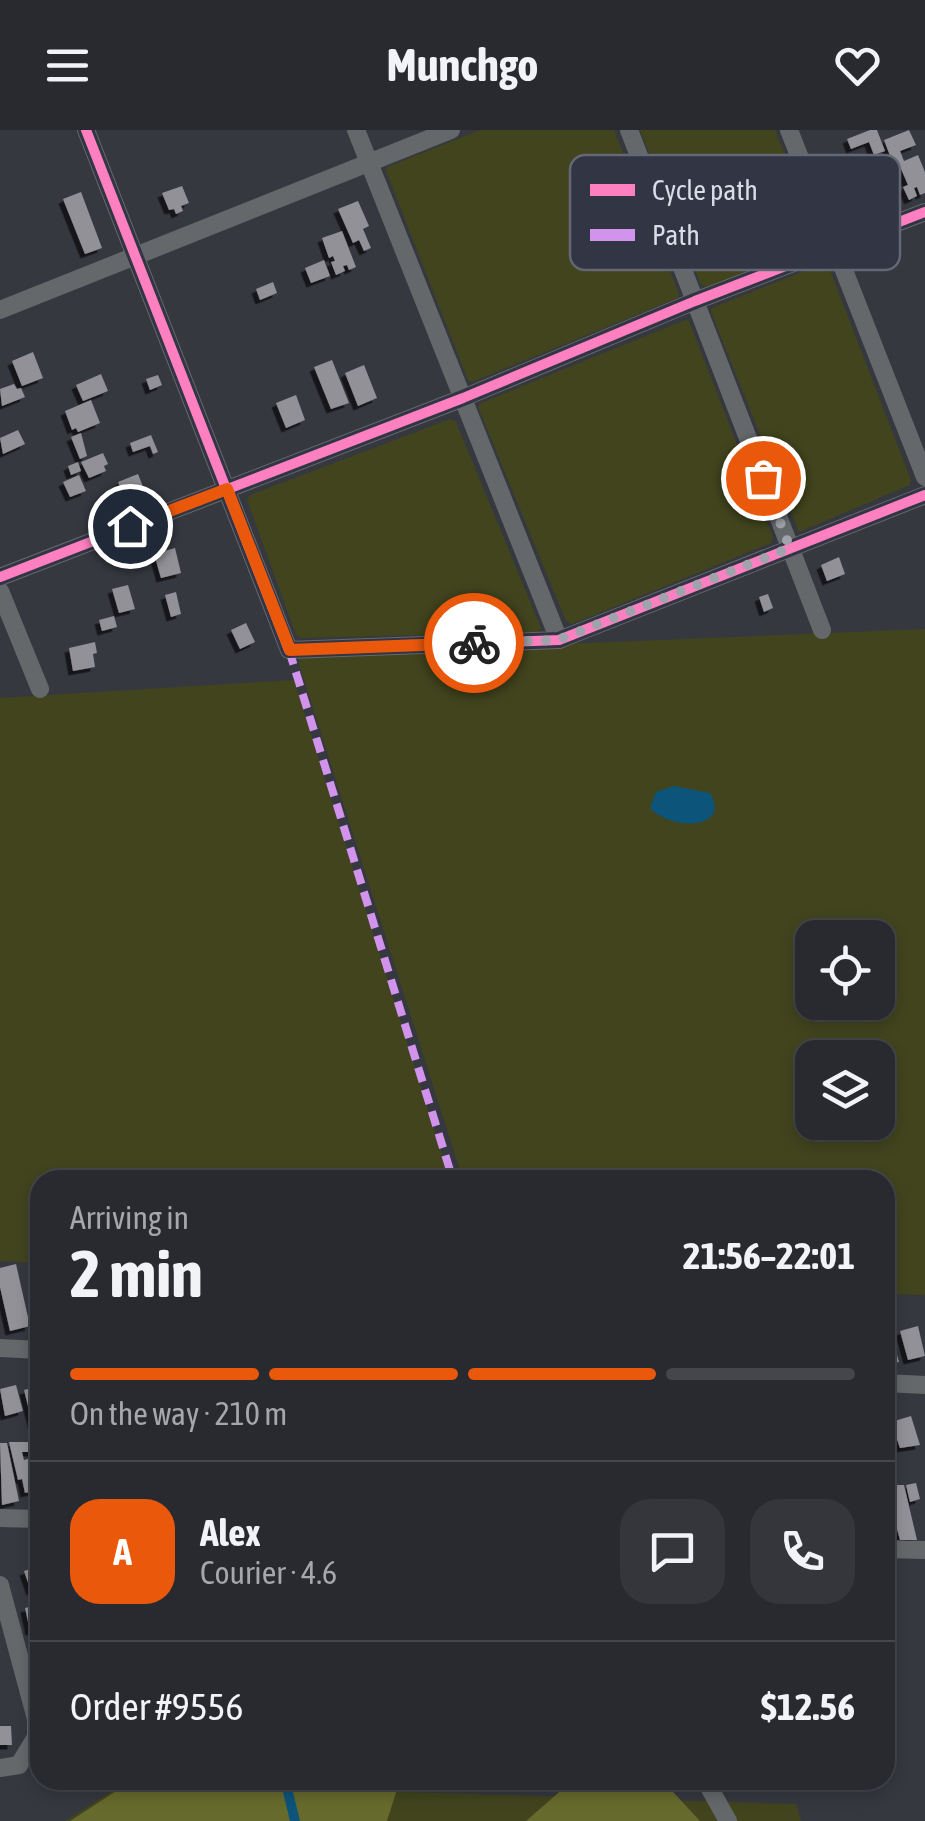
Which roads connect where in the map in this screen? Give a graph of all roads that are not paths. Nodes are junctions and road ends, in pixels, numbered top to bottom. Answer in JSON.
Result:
{"nodes":[{"id":1,"x":86,"y":130,"type":"edge"},
{"id":2,"x":356,"y":130,"type":"edge"},
{"id":3,"x":450,"y":130,"type":"edge"},
{"id":4,"x":629,"y":130,"type":"edge"},
{"id":5,"x":789,"y":130,"type":"edge"},
{"id":6,"x":639,"y":155,"type":"edge"},
{"id":7,"x":799,"y":155,"type":"edge"},
{"id":8,"x":369,"y":162,"type":"junction"},
{"id":9,"x":925,"y":212,"type":"edge"},
{"id":10,"x":900,"y":221,"type":"edge"},
{"id":11,"x":136,"y":256,"type":"junction"},
{"id":12,"x":683,"y":270,"type":"edge"},
{"id":13,"x":773,"y":270,"type":"edge"},
{"id":14,"x":843,"y":270,"type":"edge"},
{"id":15,"x":695,"y":301,"type":"junction"},
{"id":16,"x":0,"y":310,"type":"edge"},
{"id":17,"x":462,"y":398,"type":"junction"},
{"id":18,"x":925,"y":477,"type":"edge"},
{"id":19,"x":227,"y":489,"type":"junction"},
{"id":20,"x":925,"y":495,"type":"edge"},
{"id":21,"x":790,"y":548,"type":"junction"},
{"id":22,"x":0,"y":577,"type":"edge"},
{"id":23,"x":0,"y":591,"type":"edge"},
{"id":24,"x":822,"y":630,"type":"dead end"},
{"id":25,"x":558,"y":640,"type":"junction"},
{"id":26,"x":40,"y":689,"type":"dead end"},
{"id":27,"x":0,"y":1348,"type":"edge"},
{"id":28,"x":30,"y":1350,"type":"edge"},
{"id":29,"x":895,"y":1384,"type":"edge"},
{"id":30,"x":925,"y":1385,"type":"edge"},
{"id":31,"x":0,"y":1518,"type":"edge"},
{"id":32,"x":30,"y":1519,"type":"edge"},
{"id":33,"x":895,"y":1549,"type":"edge"},
{"id":34,"x":925,"y":1550,"type":"edge"},
{"id":35,"x":0,"y":1585,"type":"edge"},
{"id":36,"x":30,"y":1697,"type":"edge"},
{"id":37,"x":30,"y":1747,"type":"edge"},
{"id":38,"x":0,"y":1768,"type":"edge"},
{"id":39,"x":711,"y":1790,"type":"edge"},
{"id":40,"x":728,"y":1821,"type":"edge"}],
"edges":[{"from":1,"to":11,"type":"street"},
{"from":2,"to":8,"type":"street"},
{"from":3,"to":8,"type":"street"},
{"from":4,"to":6,"type":"street"},
{"from":5,"to":7,"type":"street"},
{"from":8,"to":11,"type":"street"},
{"from":8,"to":17,"type":"street"},
{"from":9,"to":10,"type":"street"},
{"from":11,"to":16,"type":"street"},
{"from":11,"to":19,"type":"street"},
{"from":12,"to":15,"type":"street"},
{"from":13,"to":15,"type":"street"},
{"from":14,"to":18,"type":"street"},
{"from":15,"to":17,"type":"street"},
{"from":15,"to":21,"type":"street"},
{"from":17,"to":19,"type":"street"},
{"from":17,"to":25,"type":"street"},
{"from":19,"to":22,"type":"street"},
{"from":19,"to":25,"type":"street"},
{"from":20,"to":21,"type":"street"},
{"from":21,"to":24,"type":"street"},
{"from":21,"to":25,"type":"street"},
{"from":23,"to":26,"type":"street"},
{"from":27,"to":28,"type":"street"},
{"from":29,"to":30,"type":"street"},
{"from":31,"to":32,"type":"street"},
{"from":33,"to":34,"type":"street"},
{"from":35,"to":36,"type":"street"},
{"from":37,"to":38,"type":"street"},
{"from":39,"to":40,"type":"street"}]}
